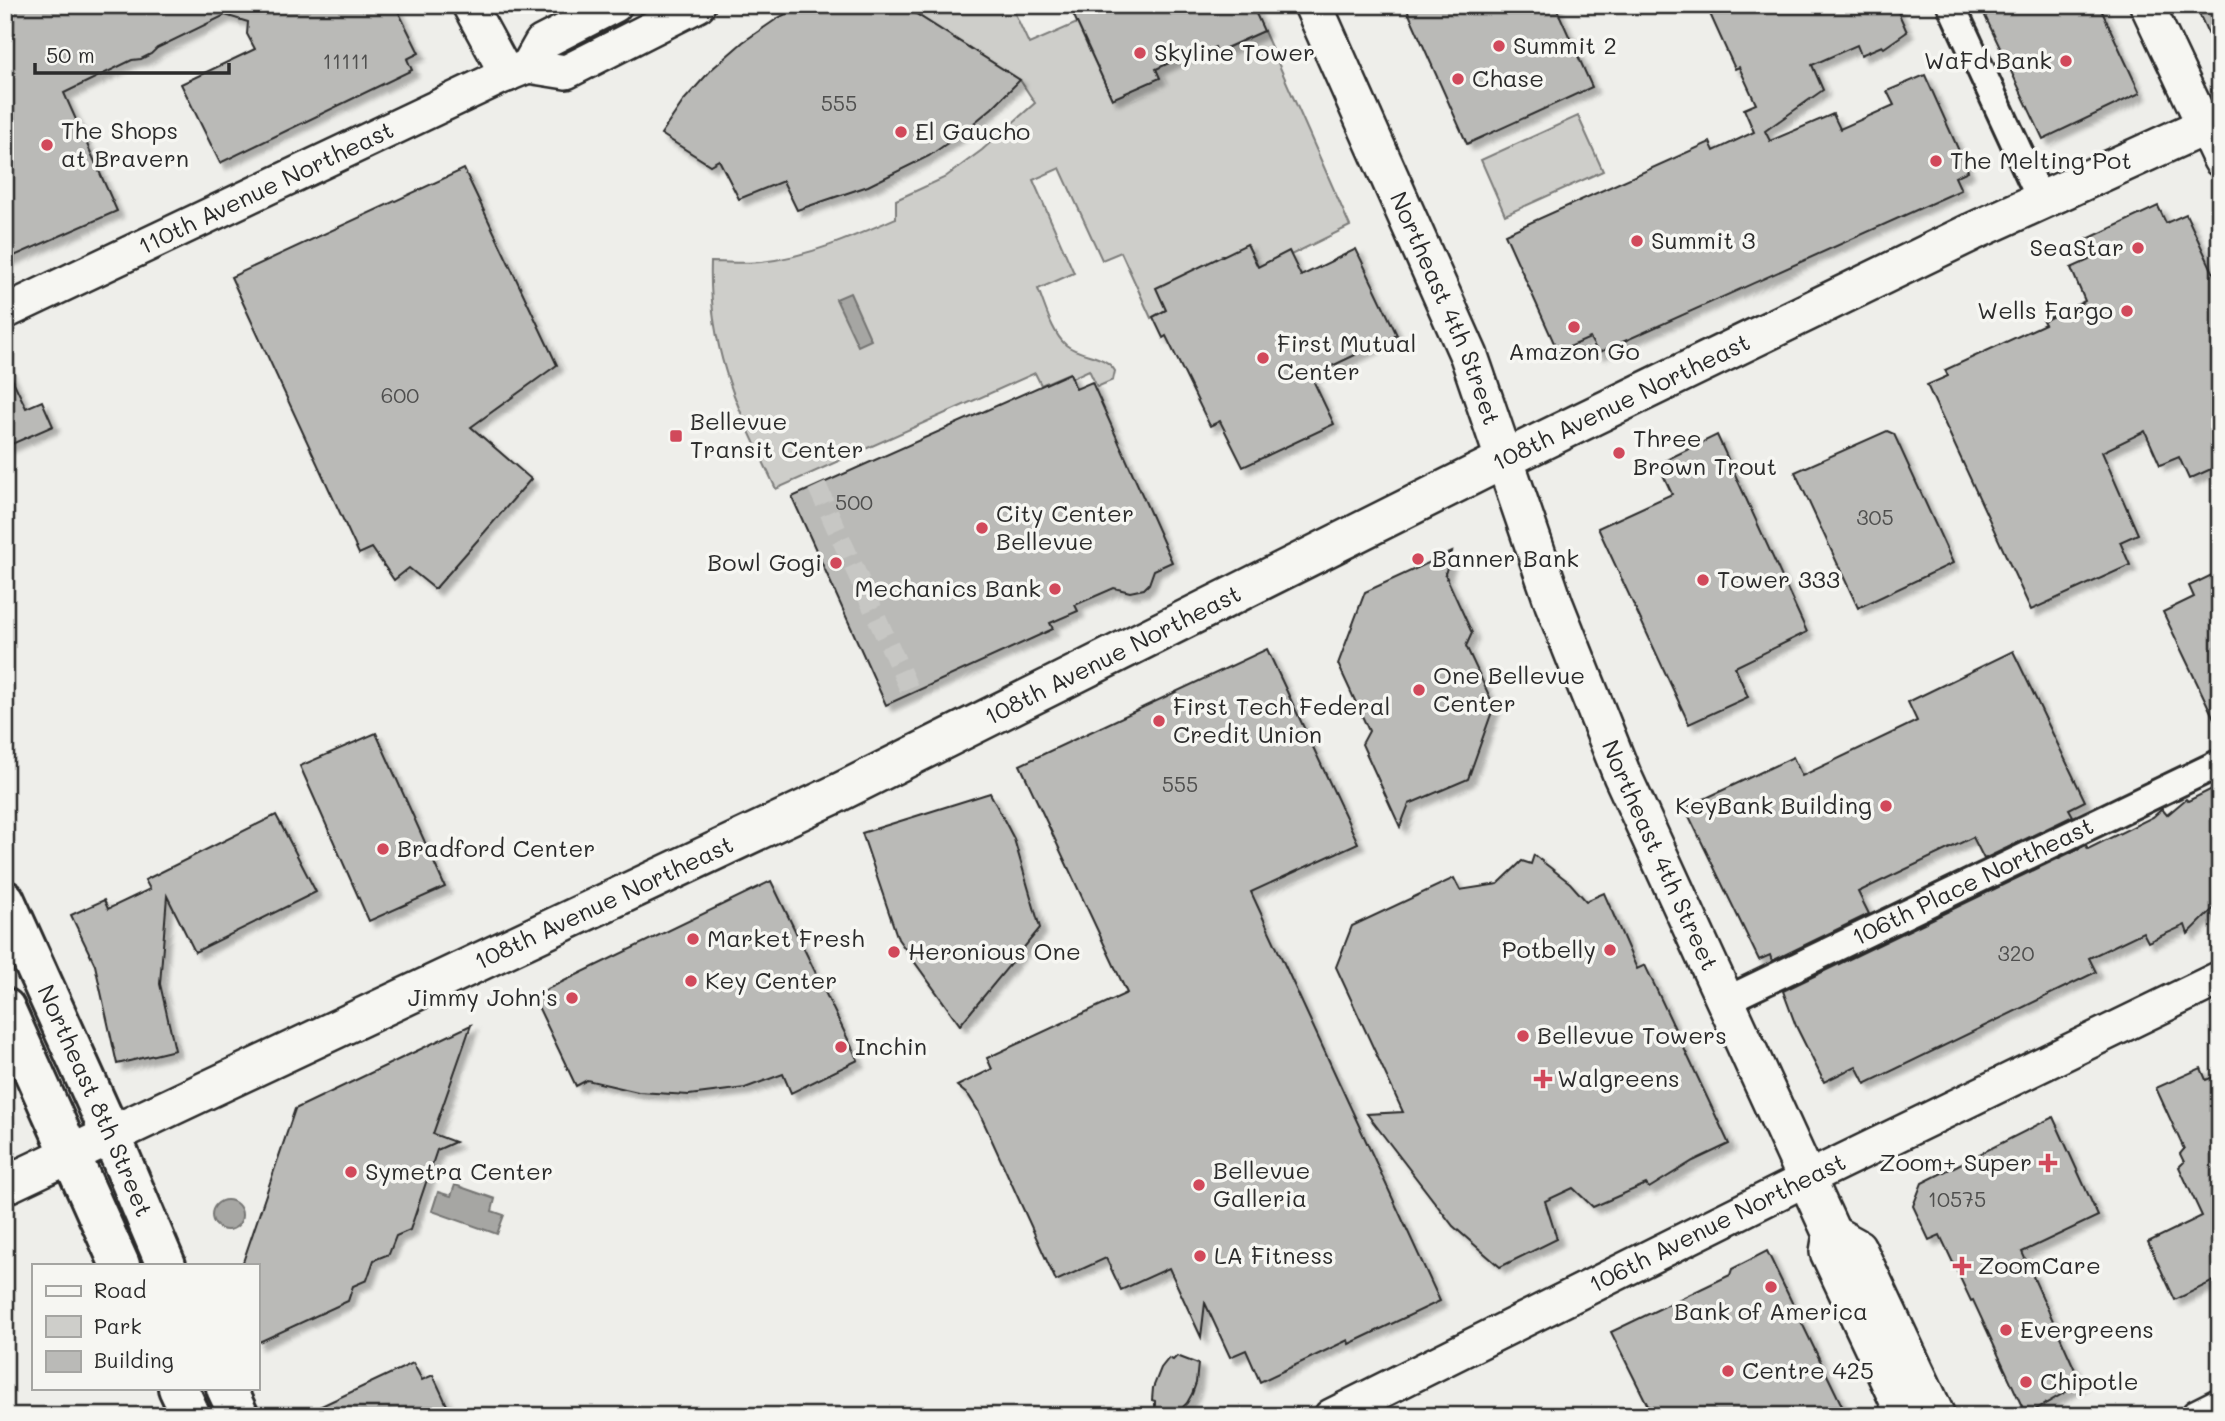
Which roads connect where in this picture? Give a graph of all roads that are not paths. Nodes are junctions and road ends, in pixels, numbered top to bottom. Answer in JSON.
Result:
{"nodes":[{"id":1,"x":469,"y":5,"type":"edge"},
{"id":2,"x":615,"y":5,"type":"edge"},
{"id":3,"x":698,"y":5,"type":"edge"},
{"id":4,"x":1313,"y":5,"type":"edge"},
{"id":5,"x":1951,"y":5,"type":"edge"},
{"id":6,"x":2147,"y":5,"type":"edge"},
{"id":7,"x":514,"y":72,"type":"junction"},
{"id":8,"x":2212,"y":122,"type":"edge"},
{"id":9,"x":2220,"y":160,"type":"edge"},
{"id":10,"x":2041,"y":201,"type":"junction"},
{"id":11,"x":5,"y":312,"type":"edge"},
{"id":12,"x":1503,"y":460,"type":"junction"},
{"id":13,"x":2220,"y":764,"type":"edge"},
{"id":14,"x":5,"y":900,"type":"edge"},
{"id":15,"x":2220,"y":978,"type":"edge"},
{"id":16,"x":1725,"y":1001,"type":"junction"},
{"id":17,"x":5,"y":1008,"type":"edge"},
{"id":18,"x":111,"y":1135,"type":"junction"},
{"id":19,"x":70,"y":1154,"type":"junction"},
{"id":20,"x":1807,"y":1179,"type":"junction"},
{"id":21,"x":5,"y":1185,"type":"edge"},
{"id":22,"x":1832,"y":1234,"type":"junction"},
{"id":23,"x":120,"y":1264,"type":"edge"},
{"id":24,"x":166,"y":1264,"type":"edge"},
{"id":25,"x":179,"y":1390,"type":"edge"},
{"id":26,"x":227,"y":1390,"type":"edge"},
{"id":27,"x":2220,"y":1405,"type":"edge"},
{"id":28,"x":191,"y":1416,"type":"edge"},
{"id":29,"x":239,"y":1416,"type":"edge"},
{"id":30,"x":1331,"y":1416,"type":"edge"},
{"id":31,"x":1906,"y":1416,"type":"edge"},
{"id":32,"x":1936,"y":1416,"type":"edge"},
{"id":33,"x":2198,"y":1416,"type":"edge"}],
"edges":[{"from":1,"to":7,"type":"street"},
{"from":2,"to":7,"type":"street","name":"110th Avenue Northeast"},
{"from":3,"to":7,"type":"street"},
{"from":4,"to":12,"type":"main road","name":"Northeast 4th Street"},
{"from":5,"to":10,"type":"street"},
{"from":6,"to":8,"type":"street"},
{"from":7,"to":11,"type":"street","name":"110th Avenue Northeast"},
{"from":8,"to":9,"type":"street"},
{"from":8,"to":10,"type":"main road","name":"108th Avenue Northeast"},
{"from":10,"to":12,"type":"main road","name":"108th Avenue Northeast"},
{"from":12,"to":16,"type":"main road","name":"Northeast 4th Street"},
{"from":12,"to":18,"type":"main road","name":"108th Avenue Northeast"},
{"from":13,"to":16,"type":"street","name":"106th Place Northeast"},
{"from":14,"to":18,"type":"main road","name":"Northeast 8th Street"},
{"from":15,"to":20,"type":"street","name":"106th Avenue Northeast"},
{"from":16,"to":20,"type":"main road","name":"Northeast 4th Street"},
{"from":17,"to":19,"type":"main road","name":"Northeast 8th Street"},
{"from":18,"to":19,"type":"main road","name":"108th Avenue Northeast"},
{"from":18,"to":24,"type":"main road","name":"Northeast 8th Street"},
{"from":19,"to":21,"type":"main road","name":"108th Avenue Northeast"},
{"from":19,"to":23,"type":"main road","name":"Northeast 8th Street"},
{"from":20,"to":22,"type":"main road","name":"Northeast 4th Street"},
{"from":20,"to":30,"type":"street","name":"106th Avenue Northeast"},
{"from":22,"to":31,"type":"main road","name":"Northeast 4th Street"},
{"from":22,"to":32,"type":"main road"},
{"from":25,"to":28,"type":"main road"},
{"from":26,"to":29,"type":"main road"},
{"from":27,"to":33,"type":"street"}]}
